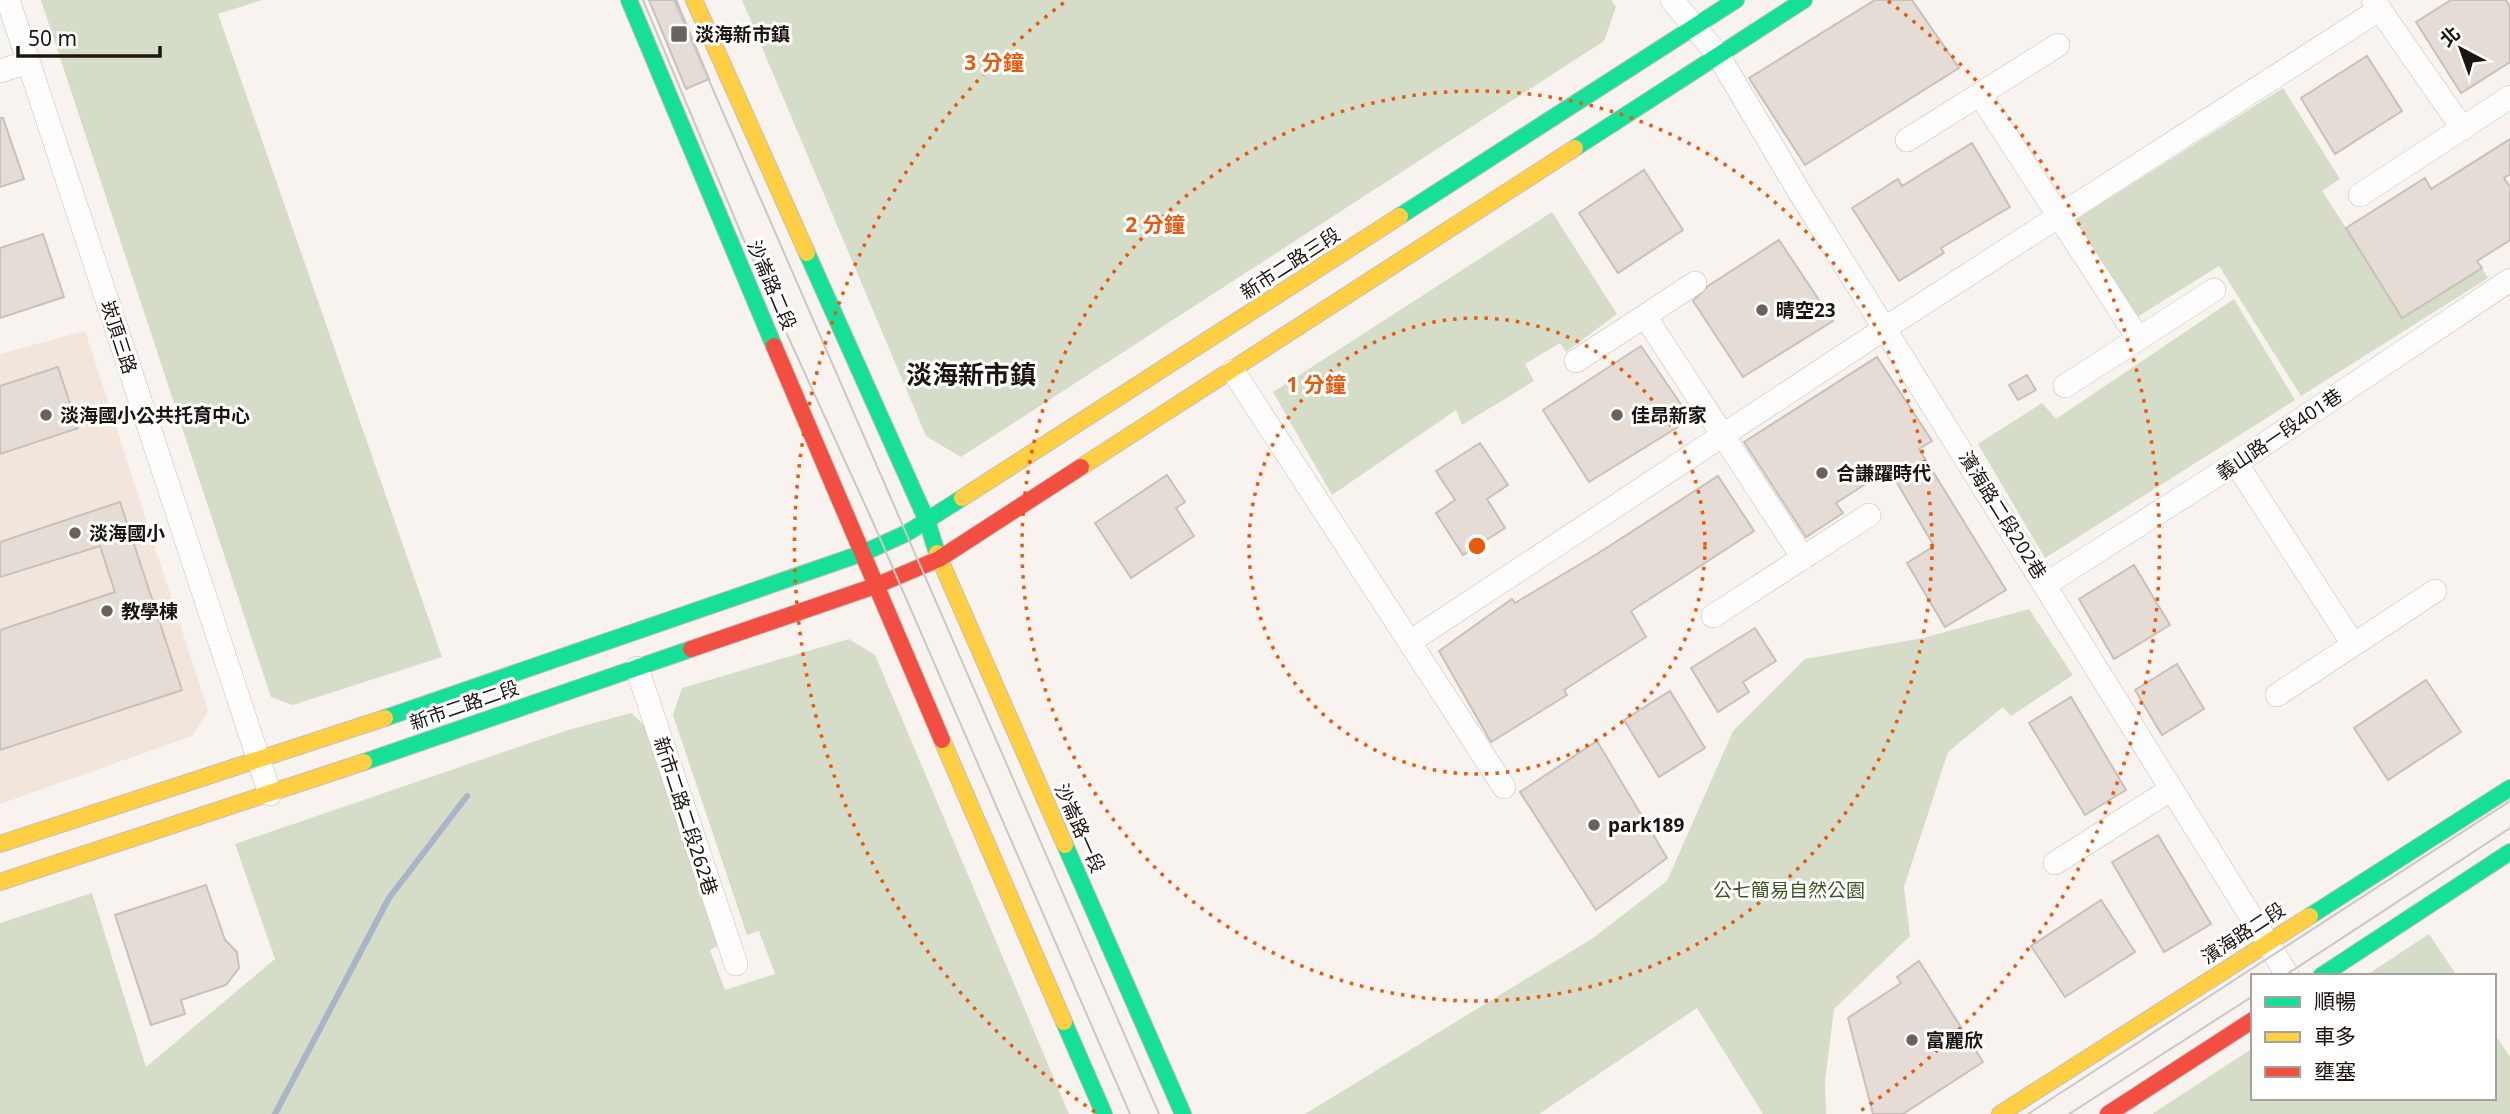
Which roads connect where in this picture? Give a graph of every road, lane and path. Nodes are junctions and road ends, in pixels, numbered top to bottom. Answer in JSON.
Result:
{"nodes":[{"id":1,"x":8,"y":0,"type":"edge"},
{"id":2,"x":629,"y":0,"type":"edge"},
{"id":3,"x":694,"y":0,"type":"edge"},
{"id":4,"x":1672,"y":0,"type":"edge"},
{"id":5,"x":1736,"y":0,"type":"edge"},
{"id":6,"x":1804,"y":0,"type":"edge"},
{"id":7,"x":2376,"y":5,"type":"edge"},
{"id":8,"x":1694,"y":28,"type":"junction"},
{"id":9,"x":2059,"y":46,"type":"dead end"},
{"id":10,"x":1718,"y":55,"type":"junction"},
{"id":11,"x":28,"y":62,"type":"junction"},
{"id":12,"x":0,"y":71,"type":"edge"},
{"id":13,"x":1980,"y":95,"type":"junction"},
{"id":14,"x":2510,"y":97,"type":"edge"},
{"id":15,"x":2462,"y":129,"type":"junction"},
{"id":16,"x":1907,"y":140,"type":"dead end"},
{"id":17,"x":2360,"y":195,"type":"dead end"},
{"id":18,"x":2059,"y":218,"type":"junction"},
{"id":19,"x":2510,"y":280,"type":"edge"},
{"id":20,"x":1695,"y":283,"type":"dead end"},
{"id":21,"x":2214,"y":290,"type":"dead end"},
{"id":22,"x":1645,"y":316,"type":"junction"},
{"id":23,"x":1887,"y":327,"type":"junction"},
{"id":24,"x":2138,"y":338,"type":"junction"},
{"id":25,"x":1576,"y":361,"type":"dead end"},
{"id":26,"x":1233,"y":370,"type":"junction"},
{"id":27,"x":2065,"y":387,"type":"dead end"},
{"id":28,"x":1724,"y":437,"type":"junction"},
{"id":29,"x":2236,"y":463,"type":"junction"},
{"id":30,"x":1869,"y":515,"type":"dead end"},
{"id":31,"x":927,"y":521,"type":"junction"},
{"id":32,"x":863,"y":553,"type":"junction"},
{"id":33,"x":1803,"y":558,"type":"junction"},
{"id":34,"x":939,"y":559,"type":"junction"},
{"id":35,"x":2046,"y":584,"type":"junction"},
{"id":36,"x":875,"y":586,"type":"junction"},
{"id":37,"x":2435,"y":591,"type":"dead end"},
{"id":38,"x":1713,"y":616,"type":"dead end"},
{"id":39,"x":1410,"y":641,"type":"junction"},
{"id":40,"x":2353,"y":644,"type":"junction"},
{"id":41,"x":637,"y":668,"type":"junction"},
{"id":42,"x":2277,"y":695,"type":"dead end"},
{"id":43,"x":258,"y":762,"type":"junction"},
{"id":44,"x":1504,"y":787,"type":"dead end"},
{"id":45,"x":2510,"y":788,"type":"edge"},
{"id":46,"x":2170,"y":790,"type":"junction"},
{"id":47,"x":270,"y":794,"type":"junction"},
{"id":48,"x":0,"y":844,"type":"edge"},
{"id":49,"x":2510,"y":852,"type":"edge"},
{"id":50,"x":2055,"y":863,"type":"dead end"},
{"id":51,"x":0,"y":883,"type":"edge"},
{"id":52,"x":2267,"y":942,"type":"junction"},
{"id":53,"x":736,"y":964,"type":"dead end"},
{"id":54,"x":2287,"y":974,"type":"edge"},
{"id":55,"x":2325,"y":974,"type":"edge"},
{"id":56,"x":2251,"y":1021,"type":"edge"},
{"id":57,"x":1104,"y":1114,"type":"edge"},
{"id":58,"x":1183,"y":1114,"type":"edge"},
{"id":59,"x":2000,"y":1114,"type":"edge"},
{"id":60,"x":2108,"y":1114,"type":"edge"}],
"edges":[{"from":1,"to":11,"type":"street","name":"崁頂三路"},
{"from":2,"to":32,"type":"street","name":"沙崙路二段"},
{"from":3,"to":31,"type":"street"},
{"from":4,"to":8,"type":"street","name":"濱海路二段202巷"},
{"from":5,"to":8,"type":"street","name":"新市二路三段"},
{"from":6,"to":10,"type":"street"},
{"from":7,"to":15,"type":"street"},
{"from":7,"to":18,"type":"street"},
{"from":8,"to":10,"type":"street","name":"濱海路二段202巷"},
{"from":8,"to":31,"type":"street","name":"新市二路三段"},
{"from":9,"to":13,"type":"street"},
{"from":10,"to":23,"type":"street","name":"濱海路二段202巷"},
{"from":10,"to":26,"type":"street"},
{"from":11,"to":12,"type":"street"},
{"from":11,"to":43,"type":"street","name":"崁頂三路"},
{"from":13,"to":16,"type":"street"},
{"from":13,"to":18,"type":"street"},
{"from":14,"to":15,"type":"street"},
{"from":15,"to":17,"type":"street"},
{"from":18,"to":23,"type":"street"},
{"from":18,"to":24,"type":"street"},
{"from":19,"to":29,"type":"street","name":"義山路一段401巷"},
{"from":20,"to":22,"type":"street"},
{"from":21,"to":24,"type":"street"},
{"from":22,"to":25,"type":"street"},
{"from":22,"to":28,"type":"street"},
{"from":23,"to":28,"type":"street"},
{"from":23,"to":35,"type":"street","name":"濱海路二段202巷"},
{"from":24,"to":27,"type":"street"},
{"from":26,"to":34,"type":"street"},
{"from":26,"to":39,"type":"street"},
{"from":28,"to":33,"type":"street"},
{"from":28,"to":39,"type":"street"},
{"from":29,"to":35,"type":"street","name":"義山路一段401巷"},
{"from":29,"to":40,"type":"street"},
{"from":30,"to":33,"type":"street"},
{"from":31,"to":32,"type":"street","name":"新市二路三段"},
{"from":31,"to":34,"type":"street"},
{"from":32,"to":36,"type":"street","name":"沙崙路二段"},
{"from":32,"to":43,"type":"street","name":"新市二路二段"},
{"from":33,"to":38,"type":"street"},
{"from":34,"to":36,"type":"street","name":"新市二路二段"},
{"from":34,"to":58,"type":"street","name":"沙崙路一段"},
{"from":35,"to":46,"type":"street","name":"濱海路二段202巷"},
{"from":36,"to":41,"type":"street","name":"新市二路二段"},
{"from":36,"to":57,"type":"street"},
{"from":37,"to":40,"type":"street"},
{"from":39,"to":44,"type":"street"},
{"from":40,"to":42,"type":"street"},
{"from":41,"to":47,"type":"street","name":"新市二路二段"},
{"from":41,"to":53,"type":"street","name":"新市二路二段262巷"},
{"from":43,"to":47,"type":"street","name":"崁頂三路"},
{"from":43,"to":48,"type":"street","name":"新市二路二段"},
{"from":45,"to":52,"type":"street","name":"濱海路二段"},
{"from":46,"to":50,"type":"street"},
{"from":46,"to":52,"type":"street","name":"濱海路二段202巷"},
{"from":47,"to":51,"type":"street","name":"新市二路二段"},
{"from":49,"to":55,"type":"street"},
{"from":52,"to":54,"type":"street","name":"濱海路二段202巷"},
{"from":52,"to":59,"type":"street","name":"濱海路二段"},
{"from":56,"to":60,"type":"street"}]}
